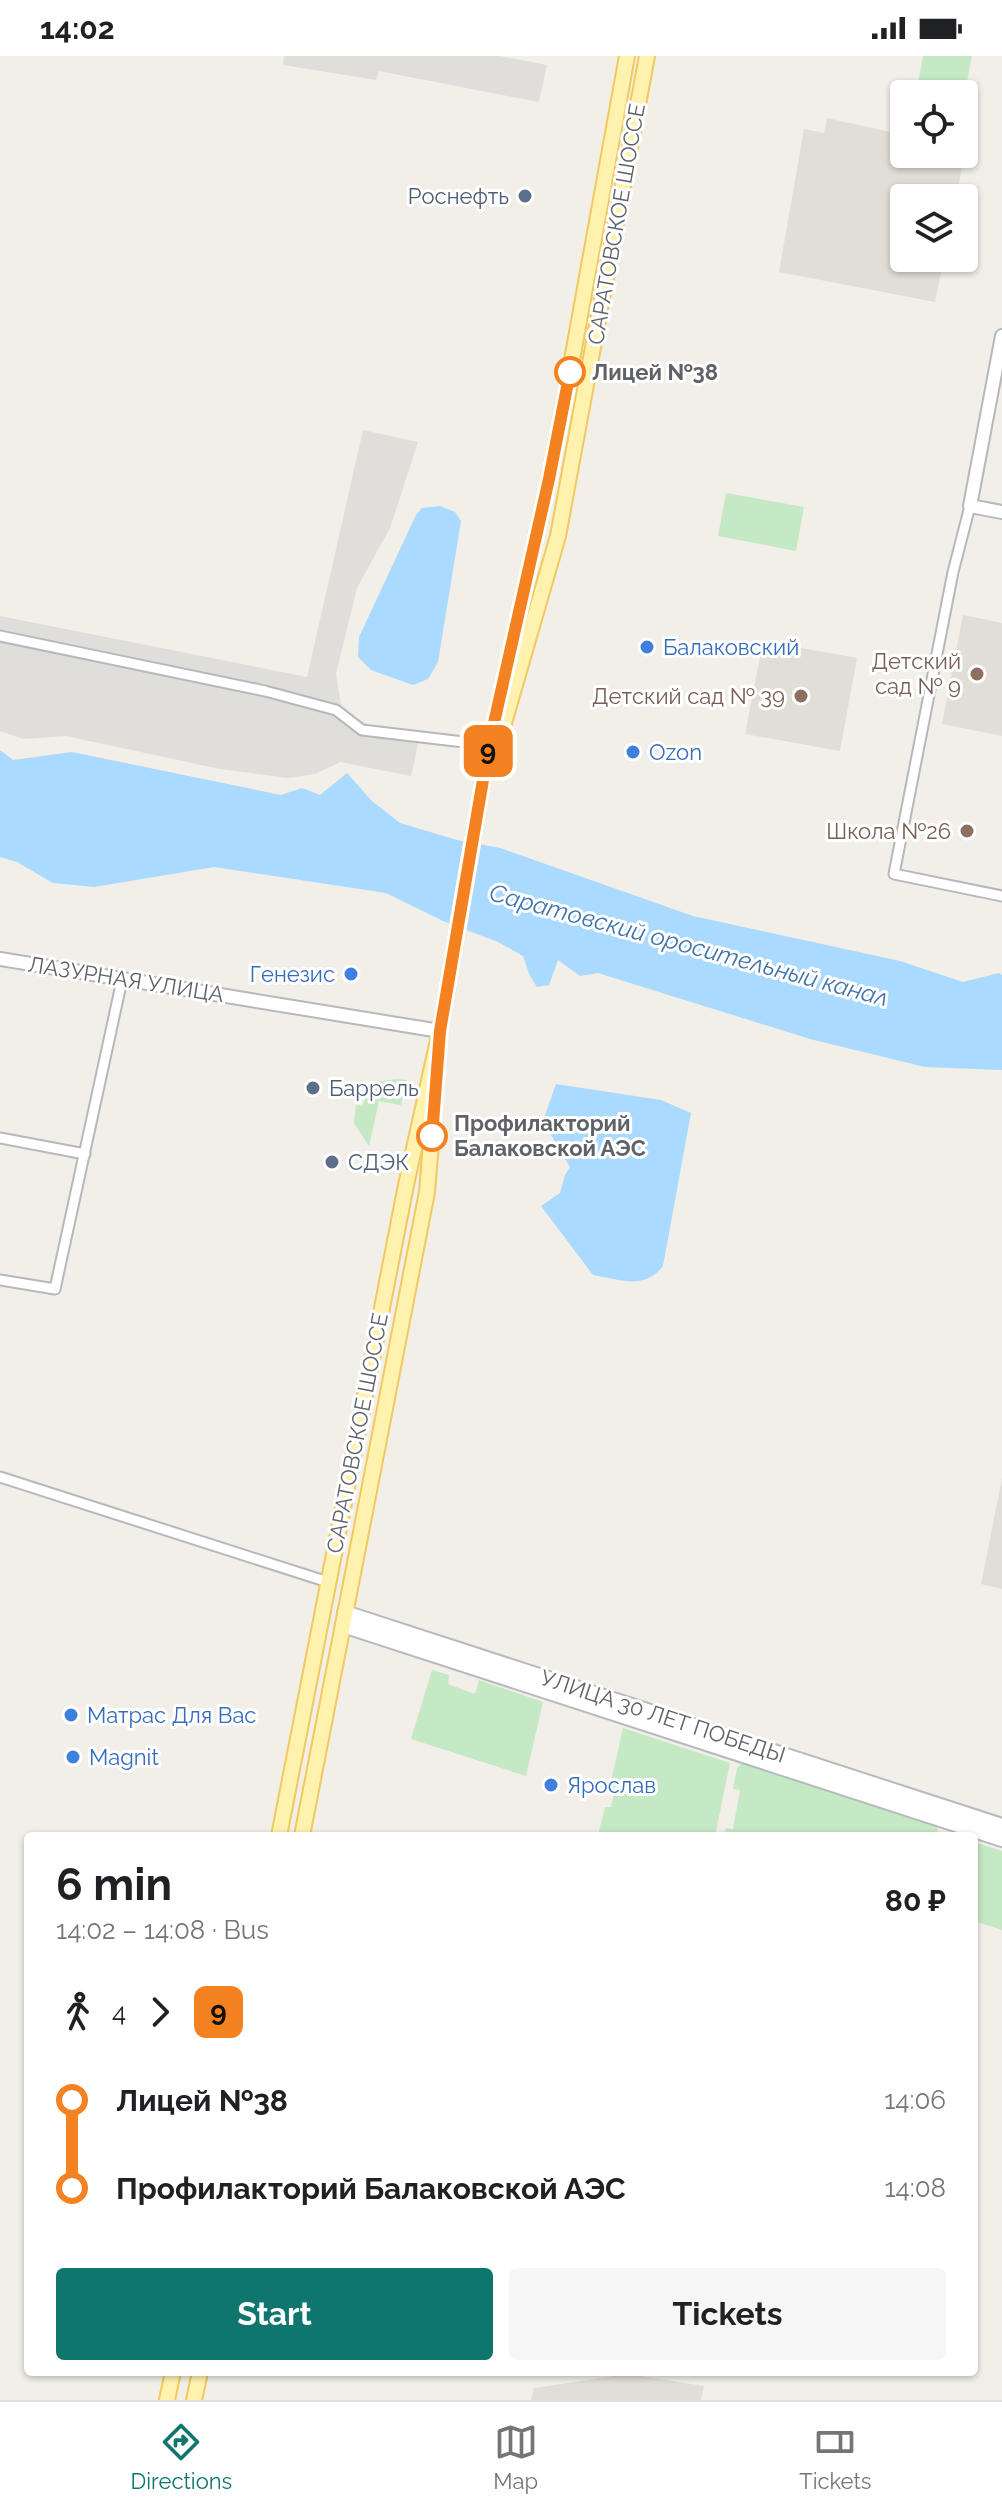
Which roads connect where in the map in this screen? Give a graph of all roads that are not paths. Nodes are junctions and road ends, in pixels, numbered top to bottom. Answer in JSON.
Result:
{"nodes":[{"id":1,"x":627,"y":56,"type":"edge"},
{"id":2,"x":647,"y":56,"type":"edge"},
{"id":3,"x":1002,"y":336,"type":"edge"},
{"id":4,"x":997,"y":385,"type":"edge"},
{"id":5,"x":970,"y":506,"type":"junction"},
{"id":6,"x":1002,"y":512,"type":"edge"},
{"id":7,"x":523,"y":590,"type":"junction"},
{"id":8,"x":540,"y":603,"type":"junction"},
{"id":9,"x":0,"y":636,"type":"edge"},
{"id":10,"x":489,"y":745,"type":"junction"},
{"id":11,"x":479,"y":810,"type":"junction"},
{"id":12,"x":1002,"y":896,"type":"edge"},
{"id":13,"x":0,"y":959,"type":"edge"},
{"id":14,"x":122,"y":980,"type":"junction"},
{"id":15,"x":440,"y":1031,"type":"junction"},
{"id":16,"x":428,"y":1112,"type":"junction"},
{"id":17,"x":0,"y":1138,"type":"edge"},
{"id":18,"x":85,"y":1154,"type":"junction"},
{"id":19,"x":0,"y":1280,"type":"edge"},
{"id":20,"x":0,"y":1477,"type":"edge"},
{"id":21,"x":328,"y":1582,"type":"junction"},
{"id":22,"x":323,"y":1613,"type":"junction"},
{"id":23,"x":344,"y":1619,"type":"junction"},
{"id":24,"x":1002,"y":1826,"type":"edge"},
{"id":25,"x":280,"y":1832,"type":"edge"},
{"id":26,"x":303,"y":1832,"type":"edge"},
{"id":27,"x":1002,"y":1839,"type":"edge"},
{"id":28,"x":172,"y":2376,"type":"edge"},
{"id":29,"x":199,"y":2376,"type":"edge"},
{"id":30,"x":167,"y":2400,"type":"edge"},
{"id":31,"x":194,"y":2400,"type":"edge"}],
"edges":[{"from":1,"to":7,"type":"main road","name":"САРАТОВСКОЕ ШОССЕ"},
{"from":2,"to":8,"type":"main road","name":"САРАТОВСКОЕ ШОССЕ"},
{"from":3,"to":4,"type":"street"},
{"from":4,"to":5,"type":"street"},
{"from":5,"to":6,"type":"street"},
{"from":5,"to":12,"type":"street"},
{"from":7,"to":8,"type":"main road"},
{"from":7,"to":10,"type":"main road","name":"САРАТОВСКОЕ ШОССЕ"},
{"from":8,"to":11,"type":"main road","name":"САРАТОВСКОЕ ШОССЕ"},
{"from":9,"to":10,"type":"street"},
{"from":10,"to":11,"type":"main road","name":"САРАТОВСКОЕ ШОССЕ"},
{"from":11,"to":15,"type":"main road","name":"САРАТОВСКОЕ ШОССЕ"},
{"from":13,"to":14,"type":"street","name":"ЛАЗУРНАЯ УЛИЦА"},
{"from":14,"to":15,"type":"street","name":"ЛАЗУРНАЯ УЛИЦА"},
{"from":14,"to":18,"type":"street"},
{"from":15,"to":16,"type":"main road","name":"САРАТОВСКОЕ ШОССЕ"},
{"from":16,"to":21,"type":"main road","name":"САРАТОВСКОЕ ШОССЕ"},
{"from":16,"to":23,"type":"main road","name":"САРАТОВСКОЕ ШОССЕ"},
{"from":17,"to":18,"type":"street"},
{"from":18,"to":19,"type":"street"},
{"from":20,"to":21,"type":"street"},
{"from":21,"to":22,"type":"main road","name":"САРАТОВСКОЕ ШОССЕ"},
{"from":22,"to":23,"type":"main road"},
{"from":22,"to":25,"type":"main road","name":"САРАТОВСКОЕ ШОССЕ"},
{"from":23,"to":24,"type":"main road","name":"УЛИЦА 30 ЛЕТ ПОБЕДЫ"},
{"from":23,"to":26,"type":"main road","name":"САРАТОВСКОЕ ШОССЕ"},
{"from":23,"to":27,"type":"main road"},
{"from":28,"to":30,"type":"main road"},
{"from":29,"to":31,"type":"main road"}]}
